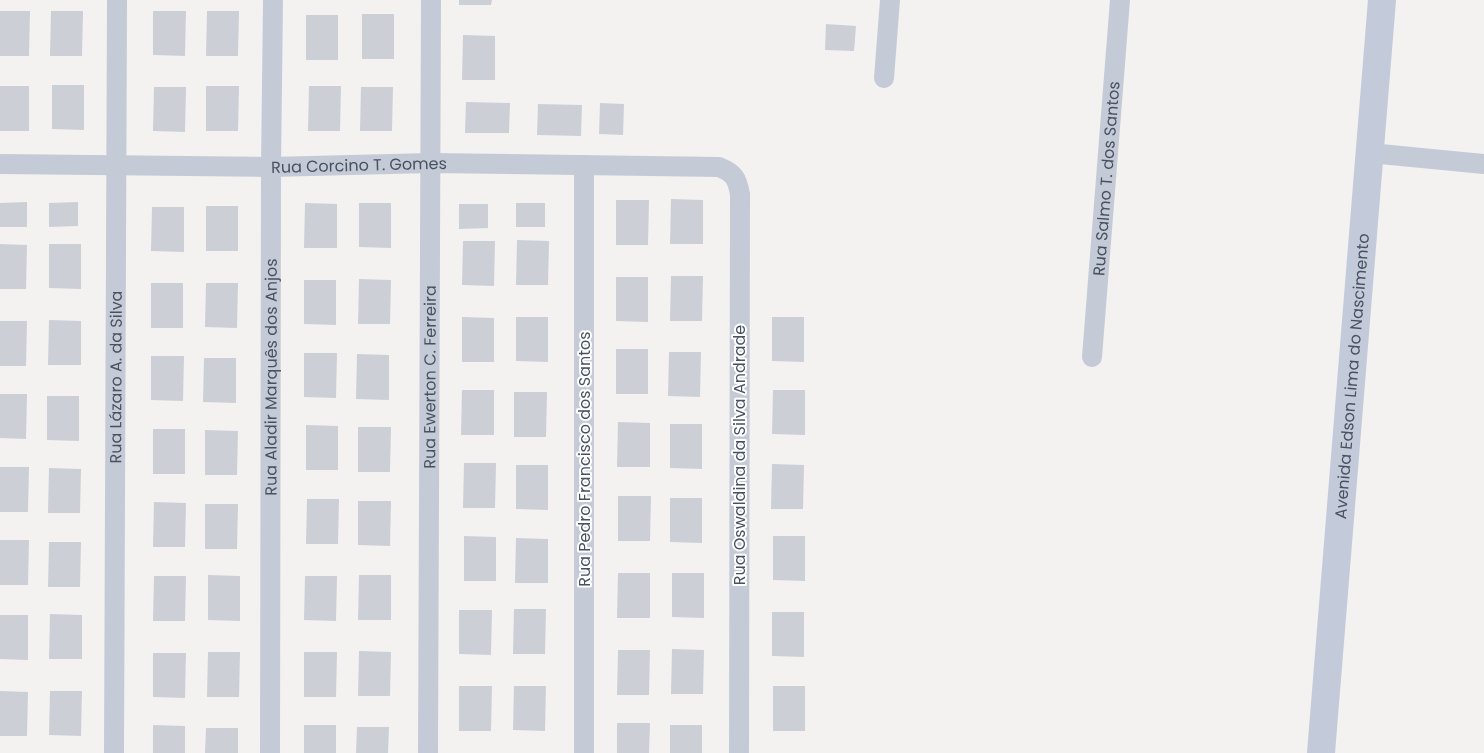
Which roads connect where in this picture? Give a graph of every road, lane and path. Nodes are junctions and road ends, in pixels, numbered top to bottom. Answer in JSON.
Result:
{"nodes":[{"id":1,"x":117,"y":0,"type":"edge"},
{"id":2,"x":273,"y":0,"type":"edge"},
{"id":3,"x":431,"y":0,"type":"edge"},
{"id":4,"x":890,"y":0,"type":"edge"},
{"id":5,"x":1120,"y":0,"type":"edge"},
{"id":6,"x":1382,"y":0,"type":"edge"},
{"id":7,"x":884,"y":78,"type":"dead end"},
{"id":8,"x":1370,"y":153,"type":"junction"},
{"id":9,"x":430,"y":163,"type":"junction"},
{"id":10,"x":0,"y":164,"type":"edge"},
{"id":11,"x":117,"y":164,"type":"junction"},
{"id":12,"x":1484,"y":164,"type":"edge"},
{"id":13,"x":584,"y":165,"type":"junction"},
{"id":14,"x":271,"y":167,"type":"junction"},
{"id":15,"x":719,"y":167,"type":"joint"},
{"id":16,"x":1092,"y":357,"type":"dead end"},
{"id":17,"x":114,"y":753,"type":"edge"},
{"id":18,"x":270,"y":753,"type":"edge"},
{"id":19,"x":428,"y":753,"type":"edge"},
{"id":20,"x":584,"y":753,"type":"edge"},
{"id":21,"x":739,"y":753,"type":"edge"},
{"id":22,"x":1321,"y":753,"type":"edge"}],
"edges":[{"from":1,"to":11,"type":"street","name":"Rua Lázaro A. da Silva"},
{"from":2,"to":14,"type":"street","name":"Rua Aladir Marquês dos Anjos"},
{"from":3,"to":9,"type":"street","name":"Rua Ewerton C. Ferreira"},
{"from":4,"to":7,"type":"street"},
{"from":5,"to":16,"type":"street","name":"Rua Salmo T. dos Santos"},
{"from":6,"to":8,"type":"street","name":"Avenida Edson Lima do Nascimento"},
{"from":8,"to":12,"type":"street"},
{"from":8,"to":22,"type":"street","name":"Avenida Edson Lima do Nascimento"},
{"from":9,"to":13,"type":"street","name":"Rua Corcino T. Gomes"},
{"from":9,"to":14,"type":"street","name":"Rua Corcino T. Gomes"},
{"from":9,"to":19,"type":"street","name":"Rua Ewerton C. Ferreira"},
{"from":10,"to":11,"type":"street","name":"Rua Corcino T. Gomes"},
{"from":11,"to":14,"type":"street","name":"Rua Corcino T. Gomes"},
{"from":11,"to":17,"type":"street","name":"Rua Lázaro A. da Silva"},
{"from":13,"to":15,"type":"street","name":"Rua Corcino T. Gomes"},
{"from":13,"to":20,"type":"street","name":"Rua Pedro Francisco dos Santos"},
{"from":14,"to":18,"type":"street","name":"Rua Aladir Marquês dos Anjos"},
{"from":15,"to":21,"type":"street","name":"Rua Oswaldina da Silva Andrade"}]}
